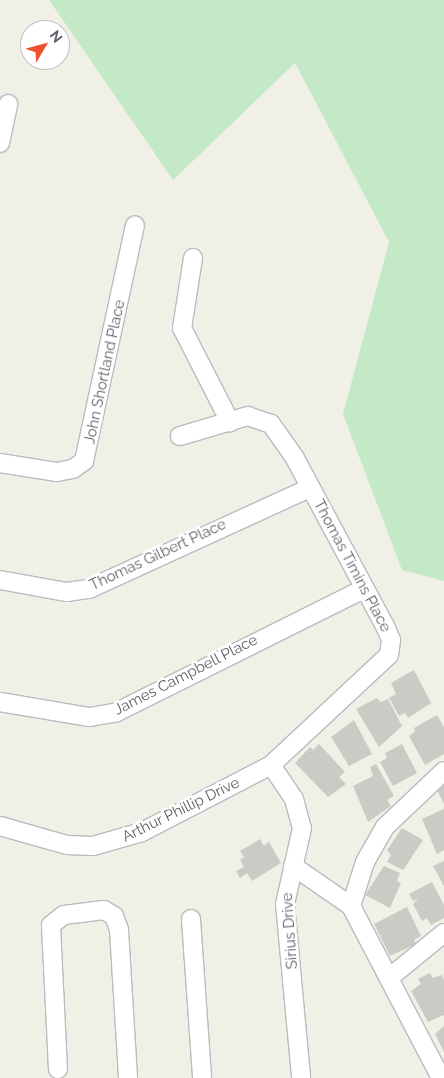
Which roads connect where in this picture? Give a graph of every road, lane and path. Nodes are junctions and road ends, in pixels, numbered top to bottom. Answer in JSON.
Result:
{"nodes":[{"id":1,"x":8,"y":104,"type":"dead end"},
{"id":2,"x":0,"y":143,"type":"edge"},
{"id":3,"x":135,"y":224,"type":"dead end"},
{"id":4,"x":193,"y":258,"type":"dead end"},
{"id":5,"x":230,"y":422,"type":"junction"},
{"id":6,"x":180,"y":436,"type":"dead end"},
{"id":7,"x":0,"y":463,"type":"edge"},
{"id":8,"x":310,"y":488,"type":"junction"},
{"id":9,"x":0,"y":580,"type":"edge"},
{"id":10,"x":364,"y":590,"type":"junction"},
{"id":11,"x":0,"y":702,"type":"edge"},
{"id":12,"x":271,"y":765,"type":"junction"},
{"id":13,"x":444,"y":771,"type":"edge"},
{"id":14,"x":0,"y":826,"type":"edge"},
{"id":15,"x":293,"y":866,"type":"junction"},
{"id":16,"x":350,"y":906,"type":"junction"},
{"id":17,"x":191,"y":919,"type":"dead end"},
{"id":18,"x":444,"y":933,"type":"edge"},
{"id":19,"x":388,"y":978,"type":"junction"},
{"id":20,"x":58,"y":1069,"type":"dead end"},
{"id":21,"x":128,"y":1078,"type":"edge"},
{"id":22,"x":202,"y":1078,"type":"edge"},
{"id":23,"x":302,"y":1078,"type":"edge"},
{"id":24,"x":441,"y":1078,"type":"edge"}],
"edges":[{"from":1,"to":2,"type":"street"},
{"from":3,"to":7,"type":"street","name":"John Shortland Place"},
{"from":4,"to":5,"type":"street"},
{"from":5,"to":6,"type":"street","name":"Thomas Timins Place"},
{"from":5,"to":8,"type":"street","name":"Thomas Timins Place"},
{"from":8,"to":9,"type":"street","name":"Thomas Gilbert Place"},
{"from":8,"to":10,"type":"street","name":"Thomas Timins Place"},
{"from":10,"to":11,"type":"street","name":"James Campbell Place"},
{"from":10,"to":12,"type":"street","name":"Thomas Timins Place"},
{"from":12,"to":14,"type":"street","name":"Arthur Phillip Drive"},
{"from":12,"to":15,"type":"street","name":"Sirius Drive"},
{"from":13,"to":16,"type":"street"},
{"from":15,"to":16,"type":"street"},
{"from":15,"to":23,"type":"street","name":"Sirius Drive"},
{"from":16,"to":19,"type":"street"},
{"from":17,"to":22,"type":"street"},
{"from":18,"to":19,"type":"street"},
{"from":19,"to":24,"type":"street"},
{"from":20,"to":21,"type":"street"}]}
